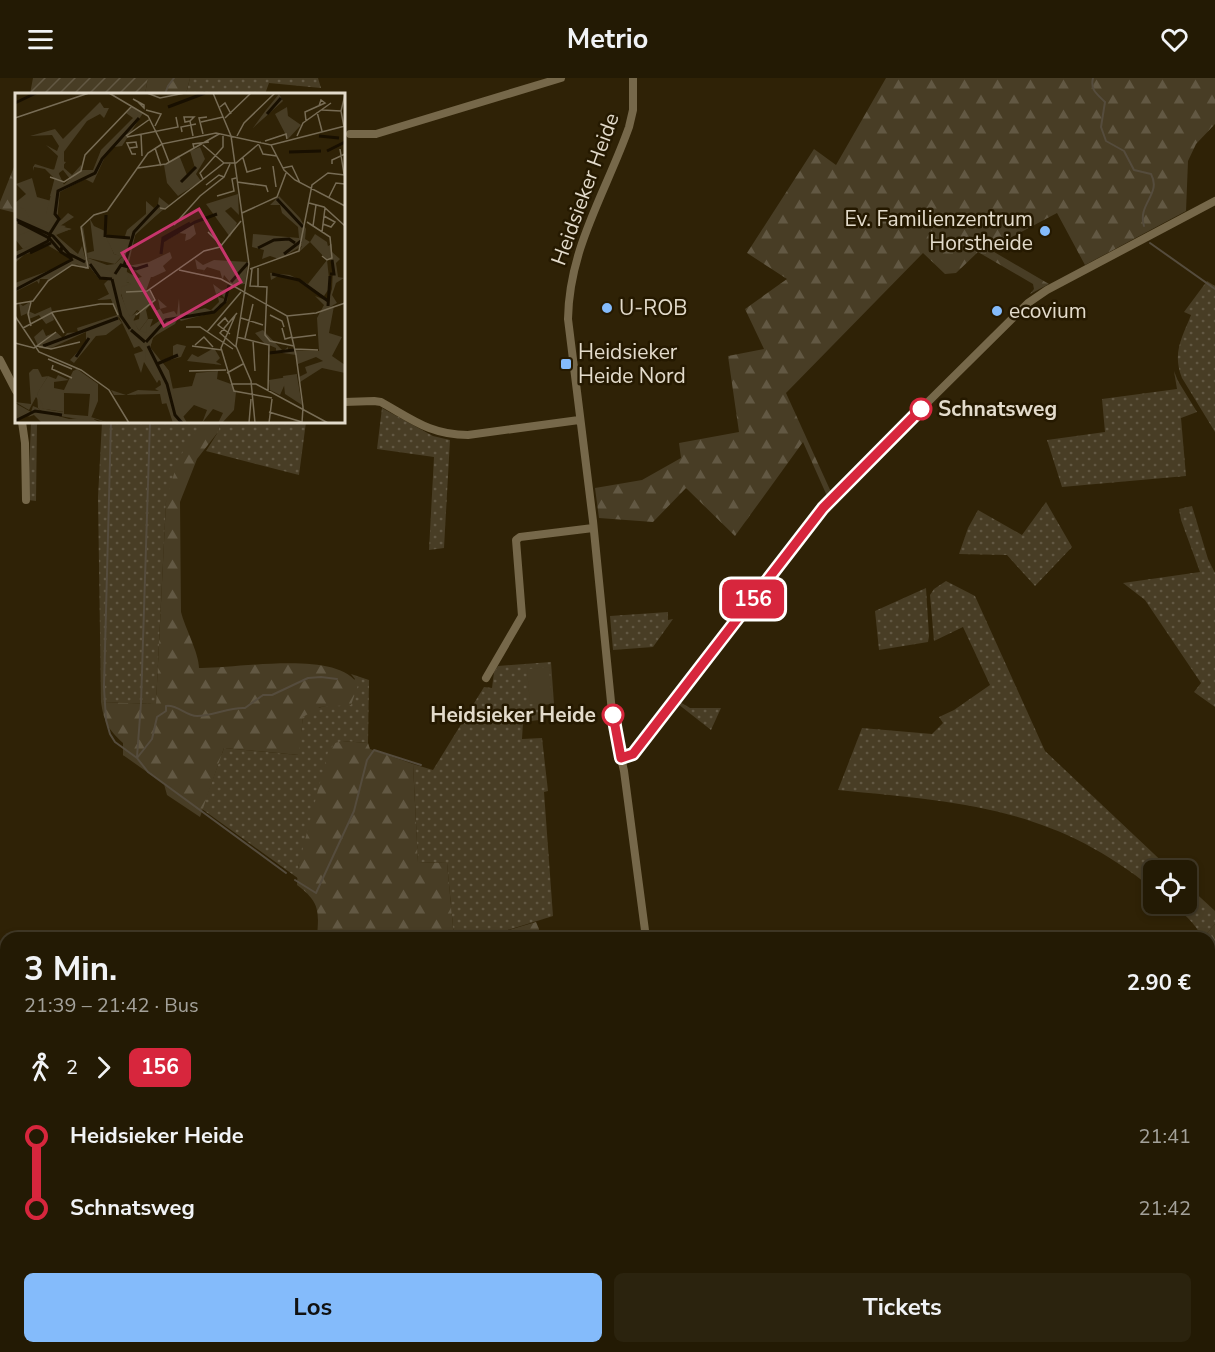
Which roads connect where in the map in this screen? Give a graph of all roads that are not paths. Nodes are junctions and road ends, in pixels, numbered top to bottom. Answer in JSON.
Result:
{"nodes":[{"id":1,"x":561,"y":78,"type":"edge"},
{"id":2,"x":633,"y":78,"type":"edge"},
{"id":3,"x":350,"y":134,"type":"dead end"},
{"id":4,"x":1215,"y":201,"type":"edge"},
{"id":5,"x":0,"y":360,"type":"edge"},
{"id":6,"x":15,"y":390,"type":"edge"},
{"id":7,"x":345,"y":402,"type":"edge"},
{"id":8,"x":579,"y":420,"type":"junction"},
{"id":9,"x":22,"y":423,"type":"edge"},
{"id":10,"x":26,"y":500,"type":"dead end"},
{"id":11,"x":593,"y":528,"type":"junction"},
{"id":12,"x":486,"y":678,"type":"dead end"},
{"id":13,"x":621,"y":758,"type":"junction"},
{"id":14,"x":645,"y":932,"type":"edge"}],
"edges":[{"from":1,"to":3,"type":"street"},
{"from":2,"to":8,"type":"street","name":"Heidsieker Heide"},
{"from":4,"to":13,"type":"street"},
{"from":5,"to":6,"type":"street"},
{"from":7,"to":8,"type":"street"},
{"from":8,"to":11,"type":"street","name":"Heidsieker Heide"},
{"from":9,"to":10,"type":"street"},
{"from":11,"to":12,"type":"street"},
{"from":11,"to":13,"type":"street","name":"Heidsieker Heide"},
{"from":13,"to":14,"type":"street","name":"Heidsieker Heide"}]}
